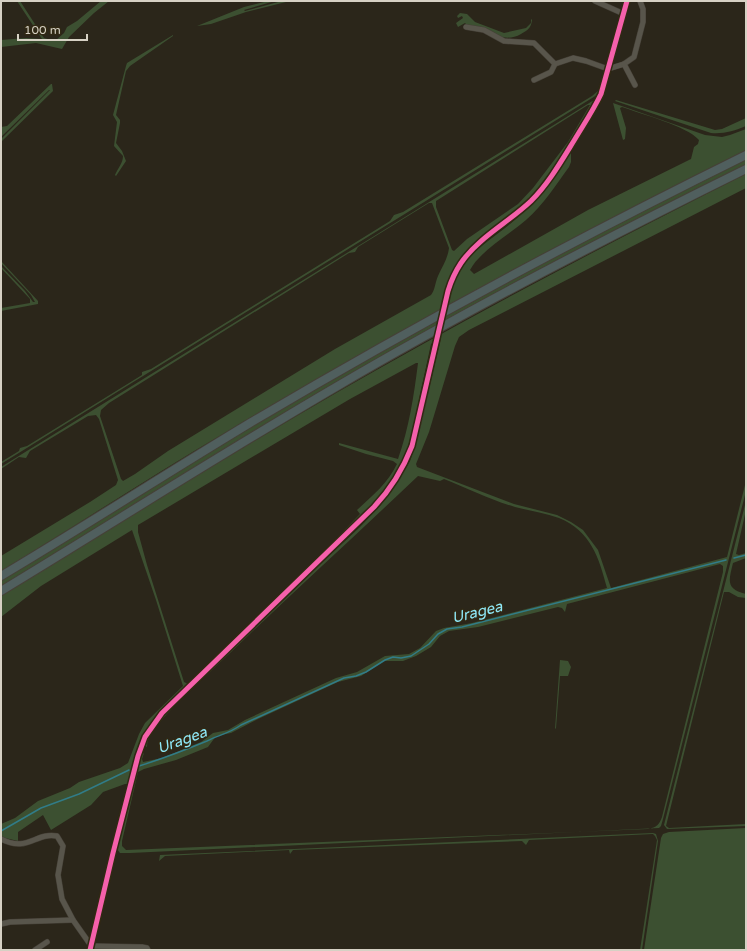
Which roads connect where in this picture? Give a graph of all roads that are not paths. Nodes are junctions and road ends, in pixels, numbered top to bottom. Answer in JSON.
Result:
{"nodes":[{"id":1,"x":595,"y":1,"type":"edge"},
{"id":2,"x":627,"y":1,"type":"edge"},
{"id":3,"x":640,"y":1,"type":"edge"},
{"id":4,"x":624,"y":14,"type":"junction"},
{"id":5,"x":466,"y":27,"type":"dead end"},
{"id":6,"x":555,"y":64,"type":"junction"},
{"id":7,"x":624,"y":64,"type":"junction"},
{"id":8,"x":608,"y":69,"type":"junction"},
{"id":9,"x":534,"y":80,"type":"dead end"},
{"id":10,"x":635,"y":85,"type":"dead end"},
{"id":11,"x":746,"y":155,"type":"edge"},
{"id":12,"x":746,"y":169,"type":"edge"},
{"id":13,"x":1,"y":576,"type":"edge"},
{"id":14,"x":1,"y":591,"type":"edge"},
{"id":15,"x":1,"y":839,"type":"edge"},
{"id":16,"x":73,"y":920,"type":"junction"},
{"id":17,"x":1,"y":924,"type":"edge"},
{"id":18,"x":47,"y":942,"type":"dead end"},
{"id":19,"x":91,"y":949,"type":"edge"},
{"id":20,"x":35,"y":950,"type":"edge"},
{"id":21,"x":148,"y":950,"type":"edge"}],
"edges":[{"from":1,"to":4,"type":"street"},
{"from":2,"to":4,"type":"street"},
{"from":3,"to":7,"type":"street"},
{"from":4,"to":8,"type":"street"},
{"from":5,"to":6,"type":"street"},
{"from":6,"to":8,"type":"street"},
{"from":6,"to":9,"type":"street"},
{"from":7,"to":8,"type":"street"},
{"from":7,"to":10,"type":"street"},
{"from":8,"to":19,"type":"street","bridge":true},
{"from":11,"to":13,"type":"highway"},
{"from":12,"to":14,"type":"highway"},
{"from":15,"to":16,"type":"street"},
{"from":16,"to":17,"type":"street"},
{"from":16,"to":19,"type":"street"},
{"from":18,"to":20,"type":"street"},
{"from":19,"to":21,"type":"street"}]}
